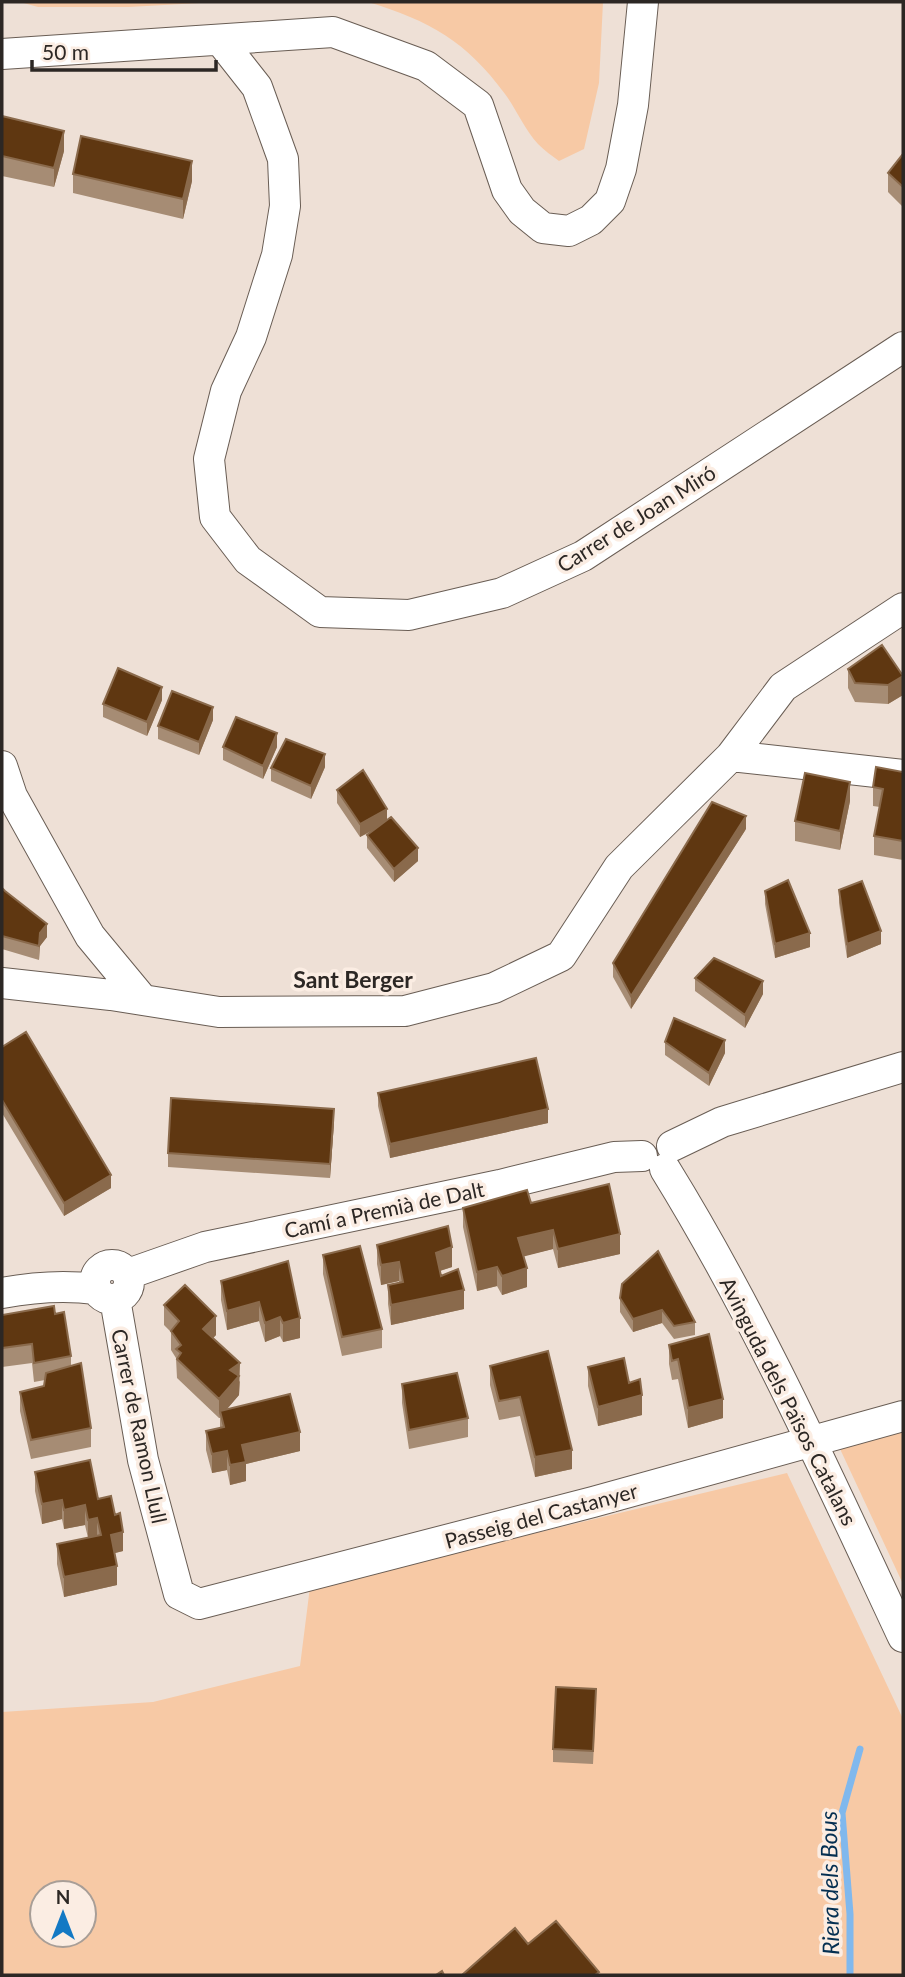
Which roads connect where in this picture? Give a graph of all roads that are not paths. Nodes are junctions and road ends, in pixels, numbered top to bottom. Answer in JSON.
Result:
{"nodes":[{"id":1,"x":643,"y":2,"type":"edge"},
{"id":2,"x":220,"y":40,"type":"junction"},
{"id":3,"x":2,"y":54,"type":"edge"},
{"id":4,"x":903,"y":348,"type":"edge"},
{"id":5,"x":903,"y":608,"type":"edge"},
{"id":6,"x":731,"y":756,"type":"junction"},
{"id":7,"x":2,"y":766,"type":"edge"},
{"id":8,"x":903,"y":775,"type":"edge"},
{"id":9,"x":2,"y":983,"type":"edge"},
{"id":10,"x":143,"y":1000,"type":"junction"},
{"id":11,"x":903,"y":1067,"type":"edge"},
{"id":12,"x":660,"y":1157,"type":"junction"},
{"id":13,"x":113,"y":1287,"type":"junction"},
{"id":14,"x":2,"y":1291,"type":"edge"},
{"id":15,"x":903,"y":1416,"type":"edge"},
{"id":16,"x":812,"y":1442,"type":"junction"},
{"id":17,"x":179,"y":1594,"type":"joint"},
{"id":18,"x":903,"y":1637,"type":"edge"}],
"edges":[{"from":1,"to":2,"type":"street"},
{"from":2,"to":3,"type":"street"},
{"from":2,"to":4,"type":"street","name":"Carrer de Joan Miró"},
{"from":5,"to":6,"type":"street"},
{"from":6,"to":8,"type":"street"},
{"from":6,"to":10,"type":"street"},
{"from":7,"to":10,"type":"street"},
{"from":9,"to":10,"type":"street"},
{"from":11,"to":12,"type":"street","name":"Camí a Premià de Dalt"},
{"from":12,"to":13,"type":"street","name":"Camí a Premià de Dalt"},
{"from":12,"to":16,"type":"street","name":"Avinguda dels Països Catalans"},
{"from":13,"to":14,"type":"street","name":"Camí a Premià de Dalt"},
{"from":13,"to":17,"type":"street","name":"Carrer de Ramon Llull"},
{"from":15,"to":16,"type":"street","name":"Passeig del Castanyer"},
{"from":16,"to":17,"type":"street","name":"Passeig del Castanyer"},
{"from":16,"to":18,"type":"street","name":"Avinguda dels Països Catalans"}]}
